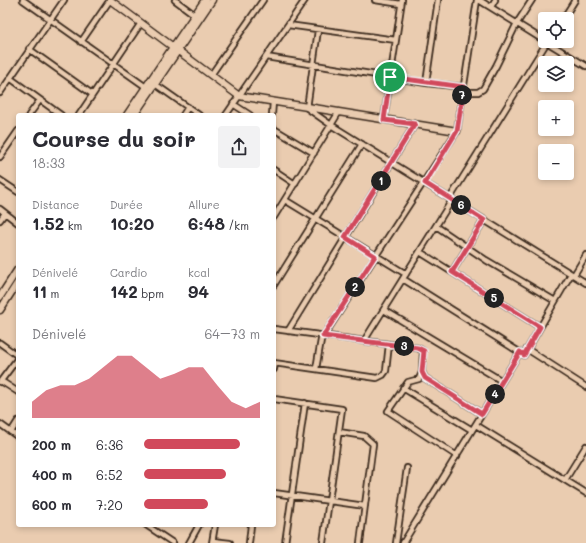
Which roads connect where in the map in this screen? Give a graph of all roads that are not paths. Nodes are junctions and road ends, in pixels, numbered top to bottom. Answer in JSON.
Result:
{"nodes":[{"id":1,"x":23,"y":0,"type":"edge"},
{"id":2,"x":64,"y":0,"type":"edge"},
{"id":3,"x":110,"y":0,"type":"edge"},
{"id":4,"x":175,"y":0,"type":"edge"},
{"id":5,"x":205,"y":0,"type":"edge"},
{"id":6,"x":212,"y":0,"type":"edge"},
{"id":7,"x":305,"y":0,"type":"edge"},
{"id":8,"x":375,"y":0,"type":"edge"},
{"id":9,"x":438,"y":0,"type":"edge"},
{"id":10,"x":478,"y":0,"type":"edge"},
{"id":11,"x":495,"y":0,"type":"edge"},
{"id":12,"x":532,"y":0,"type":"edge"},
{"id":13,"x":575,"y":0,"type":"edge"},
{"id":14,"x":261,"y":1,"type":"edge"},
{"id":15,"x":401,"y":2,"type":"edge"},
{"id":16,"x":491,"y":7,"type":"junction"},
{"id":17,"x":567,"y":12,"type":"edge"},
{"id":18,"x":195,"y":15,"type":"junction"},
{"id":19,"x":50,"y":19,"type":"junction"},
{"id":20,"x":141,"y":23,"type":"junction"},
{"id":21,"x":517,"y":23,"type":"junction"},
{"id":22,"x":288,"y":25,"type":"junction"},
{"id":23,"x":318,"y":30,"type":"junction"},
{"id":24,"x":538,"y":36,"type":"edge"},
{"id":25,"x":396,"y":40,"type":"junction"},
{"id":26,"x":81,"y":42,"type":"junction"},
{"id":27,"x":543,"y":48,"type":"edge"},
{"id":28,"x":557,"y":48,"type":"edge"},
{"id":29,"x":29,"y":49,"type":"junction"},
{"id":30,"x":175,"y":49,"type":"junction"},
{"id":31,"x":266,"y":57,"type":"junction"},
{"id":32,"x":112,"y":64,"type":"junction"},
{"id":33,"x":313,"y":65,"type":"junction"},
{"id":34,"x":586,"y":66,"type":"edge"},
{"id":35,"x":211,"y":75,"type":"junction"},
{"id":36,"x":390,"y":77,"type":"junction"},
{"id":37,"x":10,"y":78,"type":"junction"},
{"id":38,"x":426,"y":83,"type":"junction"},
{"id":39,"x":155,"y":84,"type":"junction"},
{"id":40,"x":146,"y":87,"type":"junction"},
{"id":41,"x":463,"y":89,"type":"junction"},
{"id":42,"x":0,"y":93,"type":"edge"},
{"id":43,"x":92,"y":94,"type":"junction"},
{"id":44,"x":239,"y":96,"type":"junction"},
{"id":45,"x":40,"y":100,"type":"junction"},
{"id":46,"x":273,"y":102,"type":"junction"},
{"id":47,"x":233,"y":104,"type":"junction"},
{"id":48,"x":188,"y":107,"type":"junction"},
{"id":49,"x":307,"y":108,"type":"junction"},
{"id":50,"x":339,"y":112,"type":"junction"},
{"id":51,"x":30,"y":113,"type":"edge"},
{"id":52,"x":58,"y":113,"type":"edge"},
{"id":53,"x":79,"y":113,"type":"edge"},
{"id":54,"x":129,"y":113,"type":"edge"},
{"id":55,"x":135,"y":113,"type":"edge"},
{"id":56,"x":184,"y":113,"type":"edge"},
{"id":57,"x":196,"y":113,"type":"edge"},
{"id":58,"x":227,"y":113,"type":"edge"},
{"id":59,"x":247,"y":113,"type":"edge"},
{"id":60,"x":272,"y":113,"type":"edge"},
{"id":61,"x":384,"y":120,"type":"junction"},
{"id":62,"x":415,"y":124,"type":"junction"},
{"id":63,"x":331,"y":125,"type":"junction"},
{"id":64,"x":276,"y":130,"type":"edge"},
{"id":65,"x":457,"y":131,"type":"junction"},
{"id":66,"x":16,"y":134,"type":"edge"},
{"id":67,"x":362,"y":144,"type":"junction"},
{"id":68,"x":314,"y":153,"type":"junction"},
{"id":69,"x":0,"y":157,"type":"edge"},
{"id":70,"x":392,"y":162,"type":"junction"},
{"id":71,"x":276,"y":171,"type":"edge"},
{"id":72,"x":0,"y":180,"type":"edge"},
{"id":73,"x":425,"y":183,"type":"junction"},
{"id":74,"x":295,"y":184,"type":"junction"},
{"id":75,"x":16,"y":191,"type":"edge"},
{"id":76,"x":451,"y":199,"type":"junction"},
{"id":77,"x":285,"y":200,"type":"junction"},
{"id":78,"x":0,"y":209,"type":"edge"},
{"id":79,"x":5,"y":213,"type":"junction"},
{"id":80,"x":276,"y":214,"type":"edge"},
{"id":81,"x":316,"y":219,"type":"junction"},
{"id":82,"x":0,"y":220,"type":"edge"},
{"id":83,"x":484,"y":220,"type":"junction"},
{"id":84,"x":16,"y":221,"type":"edge"},
{"id":85,"x":436,"y":226,"type":"junction"},
{"id":86,"x":345,"y":237,"type":"junction"},
{"id":87,"x":468,"y":246,"type":"junction"},
{"id":88,"x":420,"y":252,"type":"junction"},
{"id":89,"x":586,"y":255,"type":"edge"},
{"id":90,"x":375,"y":256,"type":"junction"},
{"id":91,"x":16,"y":272,"type":"edge"},
{"id":92,"x":452,"y":272,"type":"junction"},
{"id":93,"x":406,"y":274,"type":"junction"},
{"id":94,"x":573,"y":274,"type":"junction"},
{"id":95,"x":403,"y":279,"type":"junction"},
{"id":96,"x":276,"y":282,"type":"edge"},
{"id":97,"x":586,"y":283,"type":"edge"},
{"id":98,"x":16,"y":285,"type":"edge"},
{"id":99,"x":0,"y":297,"type":"edge"},
{"id":100,"x":555,"y":301,"type":"junction"},
{"id":101,"x":0,"y":310,"type":"edge"},
{"id":102,"x":384,"y":310,"type":"junction"},
{"id":103,"x":540,"y":327,"type":"junction"},
{"id":104,"x":276,"y":329,"type":"edge"},
{"id":105,"x":288,"y":331,"type":"junction"},
{"id":106,"x":323,"y":336,"type":"junction"},
{"id":107,"x":364,"y":341,"type":"junction"},
{"id":108,"x":0,"y":343,"type":"edge"},
{"id":109,"x":389,"y":344,"type":"junction"},
{"id":110,"x":527,"y":349,"type":"junction"},
{"id":111,"x":520,"y":352,"type":"junction"},
{"id":112,"x":16,"y":355,"type":"edge"},
{"id":113,"x":16,"y":360,"type":"edge"},
{"id":114,"x":276,"y":363,"type":"edge"},
{"id":115,"x":316,"y":369,"type":"junction"},
{"id":116,"x":422,"y":372,"type":"junction"},
{"id":117,"x":502,"y":381,"type":"junction"},
{"id":118,"x":0,"y":382,"type":"edge"},
{"id":119,"x":585,"y":384,"type":"edge"},
{"id":120,"x":403,"y":388,"type":"junction"},
{"id":121,"x":16,"y":391,"type":"edge"},
{"id":122,"x":276,"y":399,"type":"edge"},
{"id":123,"x":305,"y":403,"type":"junction"},
{"id":124,"x":482,"y":414,"type":"junction"},
{"id":125,"x":0,"y":424,"type":"edge"},
{"id":126,"x":16,"y":424,"type":"edge"},
{"id":127,"x":476,"y":425,"type":"junction"},
{"id":128,"x":472,"y":430,"type":"junction"},
{"id":129,"x":11,"y":432,"type":"junction"},
{"id":130,"x":339,"y":432,"type":"junction"},
{"id":131,"x":16,"y":436,"type":"edge"},
{"id":132,"x":586,"y":446,"type":"edge"},
{"id":133,"x":457,"y":456,"type":"junction"},
{"id":134,"x":407,"y":468,"type":"dead end"},
{"id":135,"x":565,"y":480,"type":"junction"},
{"id":136,"x":276,"y":493,"type":"edge"},
{"id":137,"x":586,"y":493,"type":"edge"},
{"id":138,"x":292,"y":496,"type":"junction"},
{"id":139,"x":329,"y":501,"type":"junction"},
{"id":140,"x":365,"y":506,"type":"junction"},
{"id":141,"x":149,"y":527,"type":"edge"},
{"id":142,"x":198,"y":527,"type":"edge"},
{"id":143,"x":215,"y":527,"type":"edge"},
{"id":144,"x":251,"y":527,"type":"edge"},
{"id":145,"x":213,"y":542,"type":"edge"},
{"id":146,"x":173,"y":543,"type":"edge"},
{"id":147,"x":189,"y":543,"type":"edge"},
{"id":148,"x":230,"y":543,"type":"edge"},
{"id":149,"x":249,"y":543,"type":"edge"},
{"id":150,"x":285,"y":543,"type":"edge"},
{"id":151,"x":323,"y":543,"type":"edge"},
{"id":152,"x":360,"y":543,"type":"edge"},
{"id":153,"x":396,"y":543,"type":"edge"},
{"id":154,"x":403,"y":543,"type":"edge"}],
"edges":[{"from":1,"to":19,"type":"street"},
{"from":2,"to":19,"type":"street"},
{"from":3,"to":20,"type":"street"},
{"from":3,"to":26,"type":"street"},
{"from":4,"to":18,"type":"street"},
{"from":5,"to":18,"type":"street"},
{"from":6,"to":30,"type":"street"},
{"from":7,"to":22,"type":"street"},
{"from":8,"to":15,"type":"street"},
{"from":9,"to":38,"type":"street"},
{"from":10,"to":16,"type":"street"},
{"from":10,"to":41,"type":"street"},
{"from":11,"to":16,"type":"street"},
{"from":12,"to":21,"type":"street"},
{"from":13,"to":17,"type":"street"},
{"from":14,"to":35,"type":"street"},
{"from":15,"to":25,"type":"street"},
{"from":16,"to":21,"type":"street"},
{"from":18,"to":30,"type":"street"},
{"from":19,"to":26,"type":"street"},
{"from":19,"to":29,"type":"street"},
{"from":20,"to":30,"type":"street"},
{"from":20,"to":32,"type":"street"},
{"from":21,"to":24,"type":"street"},
{"from":21,"to":41,"type":"street"},
{"from":22,"to":23,"type":"street"},
{"from":22,"to":31,"type":"street"},
{"from":23,"to":25,"type":"street"},
{"from":23,"to":33,"type":"street"},
{"from":25,"to":36,"type":"street"},
{"from":26,"to":32,"type":"street"},
{"from":27,"to":76,"type":"street"},
{"from":28,"to":34,"type":"street"},
{"from":29,"to":37,"type":"street"},
{"from":29,"to":43,"type":"street"},
{"from":30,"to":35,"type":"street"},
{"from":30,"to":39,"type":"street"},
{"from":30,"to":40,"type":"street"},
{"from":31,"to":33,"type":"street"},
{"from":31,"to":44,"type":"street"},
{"from":32,"to":40,"type":"street"},
{"from":32,"to":43,"type":"street"},
{"from":33,"to":36,"type":"street"},
{"from":33,"to":49,"type":"street"},
{"from":35,"to":44,"type":"street"},
{"from":36,"to":38,"type":"street"},
{"from":36,"to":61,"type":"street"},
{"from":37,"to":42,"type":"street"},
{"from":37,"to":45,"type":"street"},
{"from":38,"to":41,"type":"street"},
{"from":39,"to":48,"type":"street"},
{"from":39,"to":55,"type":"street"},
{"from":40,"to":54,"type":"street"},
{"from":41,"to":65,"type":"street"},
{"from":43,"to":53,"type":"street"},
{"from":44,"to":46,"type":"street"},
{"from":44,"to":47,"type":"street"},
{"from":45,"to":51,"type":"street"},
{"from":45,"to":52,"type":"street"},
{"from":46,"to":49,"type":"street"},
{"from":46,"to":60,"type":"street"},
{"from":47,"to":58,"type":"street"},
{"from":47,"to":59,"type":"street"},
{"from":48,"to":56,"type":"street"},
{"from":48,"to":57,"type":"street"},
{"from":49,"to":50,"type":"street"},
{"from":49,"to":63,"type":"street"},
{"from":50,"to":61,"type":"street"},
{"from":50,"to":63,"type":"street"},
{"from":61,"to":62,"type":"street"},
{"from":62,"to":65,"type":"street"},
{"from":62,"to":70,"type":"street"},
{"from":63,"to":67,"type":"street"},
{"from":63,"to":68,"type":"street"},
{"from":64,"to":68,"type":"street"},
{"from":65,"to":73,"type":"street"},
{"from":66,"to":69,"type":"street"},
{"from":67,"to":70,"type":"street"},
{"from":67,"to":81,"type":"street"},
{"from":68,"to":74,"type":"street"},
{"from":70,"to":73,"type":"street"},
{"from":70,"to":86,"type":"street"},
{"from":71,"to":74,"type":"street"},
{"from":72,"to":75,"type":"street"},
{"from":73,"to":76,"type":"street"},
{"from":73,"to":90,"type":"street"},
{"from":74,"to":77,"type":"street"},
{"from":76,"to":83,"type":"street"},
{"from":76,"to":85,"type":"street"},
{"from":77,"to":80,"type":"street"},
{"from":77,"to":81,"type":"street"},
{"from":78,"to":79,"type":"street"},
{"from":79,"to":82,"type":"street"},
{"from":79,"to":84,"type":"street"},
{"from":81,"to":86,"type":"street"},
{"from":81,"to":96,"type":"street"},
{"from":83,"to":87,"type":"street"},
{"from":83,"to":94,"type":"street"},
{"from":85,"to":87,"type":"street"},
{"from":85,"to":88,"type":"street"},
{"from":86,"to":90,"type":"street"},
{"from":86,"to":105,"type":"street"},
{"from":87,"to":92,"type":"street"},
{"from":87,"to":100,"type":"street"},
{"from":88,"to":92,"type":"street"},
{"from":88,"to":93,"type":"street"},
{"from":89,"to":94,"type":"street"},
{"from":90,"to":93,"type":"street"},
{"from":90,"to":106,"type":"street"},
{"from":91,"to":99,"type":"street"},
{"from":92,"to":103,"type":"street"},
{"from":93,"to":95,"type":"street"},
{"from":94,"to":97,"type":"street"},
{"from":94,"to":100,"type":"street"},
{"from":95,"to":102,"type":"street"},
{"from":95,"to":111,"type":"street"},
{"from":98,"to":101,"type":"street"},
{"from":100,"to":103,"type":"street"},
{"from":102,"to":107,"type":"street"},
{"from":102,"to":117,"type":"street"},
{"from":103,"to":110,"type":"street"},
{"from":104,"to":105,"type":"street"},
{"from":105,"to":106,"type":"street"},
{"from":106,"to":107,"type":"street"},
{"from":106,"to":115,"type":"street"},
{"from":107,"to":109,"type":"street"},
{"from":108,"to":112,"type":"street"},
{"from":109,"to":115,"type":"street"},
{"from":109,"to":116,"type":"street"},
{"from":110,"to":111,"type":"street"},
{"from":110,"to":119,"type":"street"},
{"from":111,"to":117,"type":"street"},
{"from":113,"to":118,"type":"street"},
{"from":114,"to":115,"type":"street"},
{"from":116,"to":120,"type":"street"},
{"from":116,"to":124,"type":"street"},
{"from":117,"to":124,"type":"street"},
{"from":118,"to":121,"type":"street"},
{"from":120,"to":128,"type":"street"},
{"from":120,"to":133,"type":"street"},
{"from":122,"to":123,"type":"street"},
{"from":123,"to":130,"type":"street"},
{"from":123,"to":138,"type":"street"},
{"from":124,"to":127,"type":"street"},
{"from":125,"to":129,"type":"street"},
{"from":126,"to":129,"type":"street"},
{"from":127,"to":128,"type":"street"},
{"from":127,"to":135,"type":"street"},
{"from":128,"to":133,"type":"street"},
{"from":129,"to":131,"type":"street"},
{"from":130,"to":139,"type":"street"},
{"from":130,"to":140,"type":"street"},
{"from":132,"to":135,"type":"street"},
{"from":133,"to":154,"type":"street"},
{"from":134,"to":153,"type":"street"},
{"from":135,"to":137,"type":"street"},
{"from":136,"to":138,"type":"street"},
{"from":138,"to":139,"type":"street"},
{"from":138,"to":150,"type":"street"},
{"from":139,"to":140,"type":"street"},
{"from":139,"to":151,"type":"street"},
{"from":140,"to":152,"type":"street"},
{"from":141,"to":146,"type":"street"},
{"from":142,"to":147,"type":"street"},
{"from":143,"to":145,"type":"street"},
{"from":144,"to":149,"type":"street"},
{"from":145,"to":148,"type":"street"}]}
